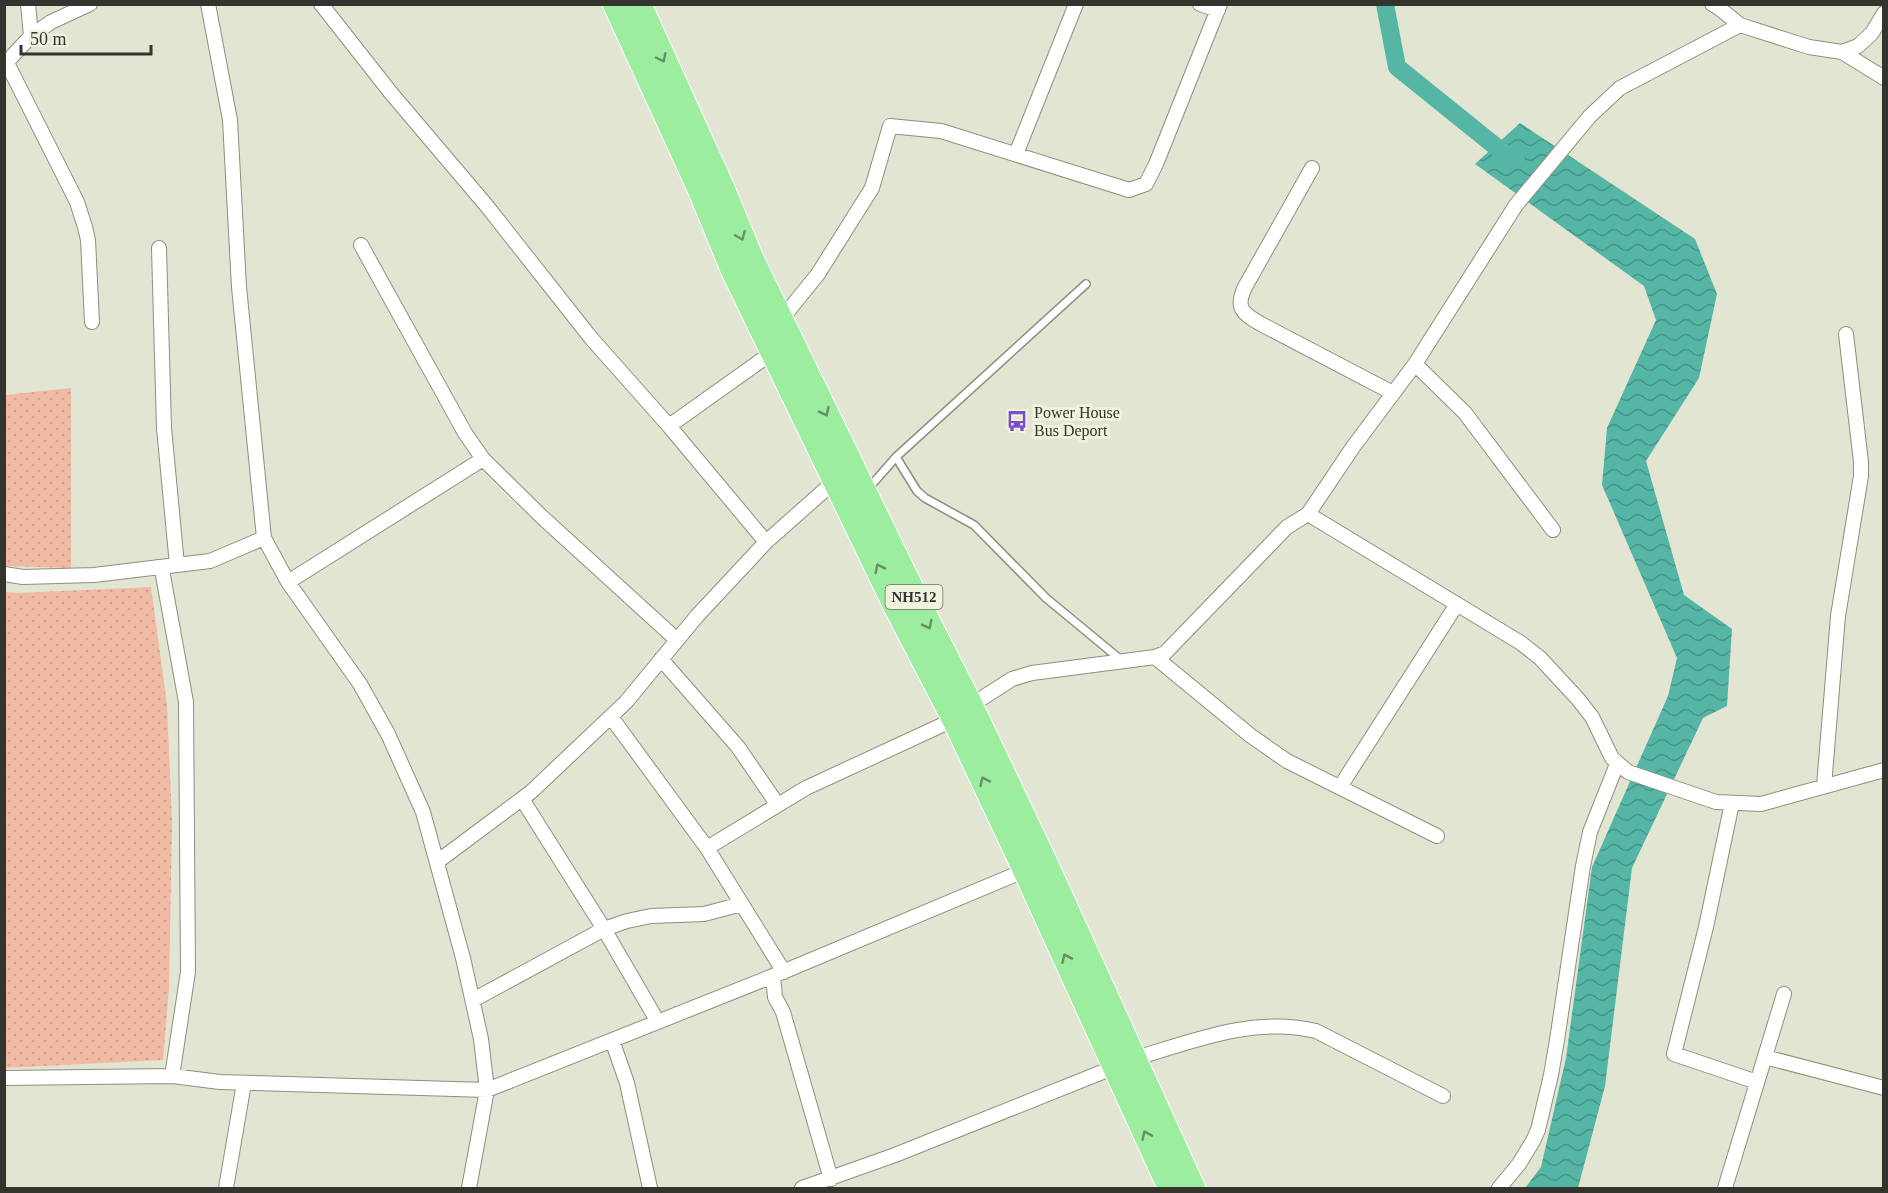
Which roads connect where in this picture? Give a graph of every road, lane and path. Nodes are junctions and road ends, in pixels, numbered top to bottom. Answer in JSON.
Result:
{"nodes":[{"id":1,"x":28,"y":4,"type":"edge"},
{"id":2,"x":90,"y":4,"type":"edge"},
{"id":3,"x":208,"y":4,"type":"edge"},
{"id":4,"x":321,"y":4,"type":"edge"},
{"id":5,"x":616,"y":4,"type":"edge"},
{"id":6,"x":638,"y":4,"type":"edge"},
{"id":7,"x":1076,"y":4,"type":"edge"},
{"id":8,"x":1200,"y":4,"type":"edge"},
{"id":9,"x":1712,"y":4,"type":"edge"},
{"id":10,"x":1219,"y":7,"type":"edge"},
{"id":11,"x":1884,"y":13,"type":"edge"},
{"id":12,"x":1740,"y":25,"type":"junction"},
{"id":13,"x":31,"y":36,"type":"junction"},
{"id":14,"x":1842,"y":52,"type":"junction"},
{"id":15,"x":6,"y":64,"type":"edge"},
{"id":16,"x":1884,"y":78,"type":"edge"},
{"id":17,"x":1017,"y":154,"type":"junction"},
{"id":18,"x":1312,"y":168,"type":"dead end"},
{"id":19,"x":361,"y":245,"type":"dead end"},
{"id":20,"x":159,"y":248,"type":"dead end"},
{"id":21,"x":1086,"y":284,"type":"dead end"},
{"id":22,"x":92,"y":322,"type":"dead end"},
{"id":23,"x":771,"y":324,"type":"junction"},
{"id":24,"x":1846,"y":334,"type":"dead end"},
{"id":25,"x":773,"y":351,"type":"junction"},
{"id":26,"x":1415,"y":364,"type":"junction"},
{"id":27,"x":1393,"y":393,"type":"junction"},
{"id":28,"x":669,"y":426,"type":"junction"},
{"id":29,"x":896,"y":457,"type":"junction"},
{"id":30,"x":483,"y":459,"type":"junction"},
{"id":31,"x":836,"y":480,"type":"junction"},
{"id":32,"x":864,"y":493,"type":"junction"},
{"id":33,"x":1308,"y":514,"type":"junction"},
{"id":34,"x":1553,"y":530,"type":"dead end"},
{"id":35,"x":264,"y":538,"type":"junction"},
{"id":36,"x":766,"y":542,"type":"junction"},
{"id":37,"x":177,"y":565,"type":"junction"},
{"id":38,"x":158,"y":567,"type":"junction"},
{"id":39,"x":4,"y":574,"type":"edge"},
{"id":40,"x":288,"y":582,"type":"junction"},
{"id":41,"x":1457,"y":604,"type":"junction"},
{"id":42,"x":677,"y":640,"type":"junction"},
{"id":43,"x":1155,"y":657,"type":"junction"},
{"id":44,"x":661,"y":659,"type":"junction"},
{"id":45,"x":1123,"y":661,"type":"junction"},
{"id":46,"x":962,"y":713,"type":"junction"},
{"id":47,"x":611,"y":717,"type":"junction"},
{"id":48,"x":1623,"y":768,"type":"junction"},
{"id":49,"x":1884,"y":770,"type":"edge"},
{"id":50,"x":1824,"y":786,"type":"junction"},
{"id":51,"x":1340,"y":787,"type":"junction"},
{"id":52,"x":522,"y":799,"type":"junction"},
{"id":53,"x":1732,"y":803,"type":"junction"},
{"id":54,"x":776,"y":806,"type":"junction"},
{"id":55,"x":1437,"y":836,"type":"dead end"},
{"id":56,"x":707,"y":848,"type":"junction"},
{"id":57,"x":437,"y":862,"type":"junction"},
{"id":58,"x":1026,"y":870,"type":"junction"},
{"id":59,"x":741,"y":904,"type":"junction"},
{"id":60,"x":604,"y":929,"type":"junction"},
{"id":61,"x":778,"y":974,"type":"junction"},
{"id":62,"x":1784,"y":994,"type":"dead end"},
{"id":63,"x":473,"y":1000,"type":"junction"},
{"id":64,"x":658,"y":1022,"type":"junction"},
{"id":65,"x":612,"y":1040,"type":"junction"},
{"id":66,"x":1765,"y":1057,"type":"junction"},
{"id":67,"x":1124,"y":1063,"type":"junction"},
{"id":68,"x":172,"y":1076,"type":"junction"},
{"id":69,"x":4,"y":1078,"type":"edge"},
{"id":70,"x":1757,"y":1082,"type":"junction"},
{"id":71,"x":244,"y":1083,"type":"junction"},
{"id":72,"x":1884,"y":1088,"type":"edge"},
{"id":73,"x":487,"y":1090,"type":"junction"},
{"id":74,"x":1443,"y":1096,"type":"dead end"},
{"id":75,"x":831,"y":1179,"type":"junction"},
{"id":76,"x":226,"y":1188,"type":"edge"},
{"id":77,"x":469,"y":1188,"type":"edge"},
{"id":78,"x":650,"y":1188,"type":"edge"},
{"id":79,"x":802,"y":1188,"type":"edge"},
{"id":80,"x":1171,"y":1188,"type":"edge"},
{"id":81,"x":1192,"y":1188,"type":"edge"},
{"id":82,"x":1500,"y":1188,"type":"edge"},
{"id":83,"x":1725,"y":1188,"type":"edge"}],
"edges":[{"from":1,"to":13,"type":"street"},
{"from":2,"to":13,"type":"street"},
{"from":3,"to":35,"type":"street"},
{"from":4,"to":28,"type":"street"},
{"from":5,"to":23,"type":"highway","number":"NH512"},
{"from":6,"to":23,"type":"highway","number":"NH512","one_way":true},
{"from":7,"to":17,"type":"street"},
{"from":8,"to":10,"type":"street"},
{"from":9,"to":12,"type":"street"},
{"from":10,"to":17,"type":"street"},
{"from":11,"to":14,"type":"street"},
{"from":12,"to":14,"type":"street"},
{"from":12,"to":26,"type":"street"},
{"from":13,"to":15,"type":"street"},
{"from":14,"to":16,"type":"street"},
{"from":15,"to":22,"type":"street"},
{"from":17,"to":23,"type":"street"},
{"from":18,"to":27,"type":"street"},
{"from":19,"to":30,"type":"street"},
{"from":20,"to":37,"type":"street"},
{"from":21,"to":29,"type":"lane"},
{"from":23,"to":25,"type":"highway","number":"NH512"},
{"from":23,"to":32,"type":"highway","number":"NH512","one_way":true},
{"from":24,"to":50,"type":"street"},
{"from":25,"to":28,"type":"street"},
{"from":25,"to":31,"type":"highway","number":"NH512"},
{"from":26,"to":27,"type":"street"},
{"from":26,"to":34,"type":"street"},
{"from":27,"to":33,"type":"street"},
{"from":28,"to":36,"type":"street"},
{"from":29,"to":32,"type":"lane"},
{"from":29,"to":45,"type":"lane"},
{"from":30,"to":40,"type":"street"},
{"from":30,"to":42,"type":"street"},
{"from":31,"to":36,"type":"street"},
{"from":46,"to":31,"type":"highway","number":"NH512","one_way":true},
{"from":32,"to":46,"type":"highway","number":"NH512","one_way":true},
{"from":33,"to":41,"type":"street"},
{"from":33,"to":43,"type":"street"},
{"from":35,"to":37,"type":"street"},
{"from":35,"to":40,"type":"street"},
{"from":36,"to":42,"type":"street"},
{"from":37,"to":38,"type":"street"},
{"from":38,"to":39,"type":"street"},
{"from":38,"to":68,"type":"street"},
{"from":40,"to":57,"type":"street"},
{"from":41,"to":48,"type":"street"},
{"from":41,"to":51,"type":"street"},
{"from":42,"to":44,"type":"street"},
{"from":43,"to":45,"type":"street"},
{"from":43,"to":51,"type":"street"},
{"from":44,"to":47,"type":"street"},
{"from":44,"to":54,"type":"street"},
{"from":45,"to":46,"type":"street"},
{"from":46,"to":54,"type":"street"},
{"from":58,"to":46,"type":"highway","number":"NH512","one_way":true},
{"from":46,"to":67,"type":"highway","number":"NH512"},
{"from":47,"to":52,"type":"street"},
{"from":47,"to":56,"type":"street"},
{"from":48,"to":53,"type":"street"},
{"from":48,"to":82,"type":"street"},
{"from":49,"to":50,"type":"street"},
{"from":50,"to":53,"type":"street"},
{"from":51,"to":55,"type":"street"},
{"from":52,"to":57,"type":"street"},
{"from":52,"to":60,"type":"street"},
{"from":53,"to":70,"type":"street"},
{"from":54,"to":56,"type":"street"},
{"from":56,"to":59,"type":"street"},
{"from":57,"to":63,"type":"street"},
{"from":58,"to":61,"type":"street"},
{"from":67,"to":58,"type":"highway","number":"NH512","one_way":true},
{"from":59,"to":60,"type":"street"},
{"from":59,"to":61,"type":"street"},
{"from":60,"to":63,"type":"street"},
{"from":60,"to":64,"type":"street"},
{"from":61,"to":64,"type":"street"},
{"from":61,"to":75,"type":"street"},
{"from":62,"to":66,"type":"street"},
{"from":63,"to":73,"type":"street"},
{"from":64,"to":65,"type":"street"},
{"from":65,"to":73,"type":"street"},
{"from":65,"to":78,"type":"street"},
{"from":66,"to":70,"type":"street"},
{"from":66,"to":72,"type":"street"},
{"from":67,"to":74,"type":"street"},
{"from":67,"to":75,"type":"street"},
{"from":80,"to":67,"type":"highway","number":"NH512","one_way":true},
{"from":67,"to":81,"type":"highway","number":"NH512"},
{"from":68,"to":69,"type":"street"},
{"from":68,"to":71,"type":"street"},
{"from":70,"to":83,"type":"street"},
{"from":71,"to":73,"type":"street"},
{"from":71,"to":76,"type":"street"},
{"from":73,"to":77,"type":"street"},
{"from":75,"to":79,"type":"street"}]}
